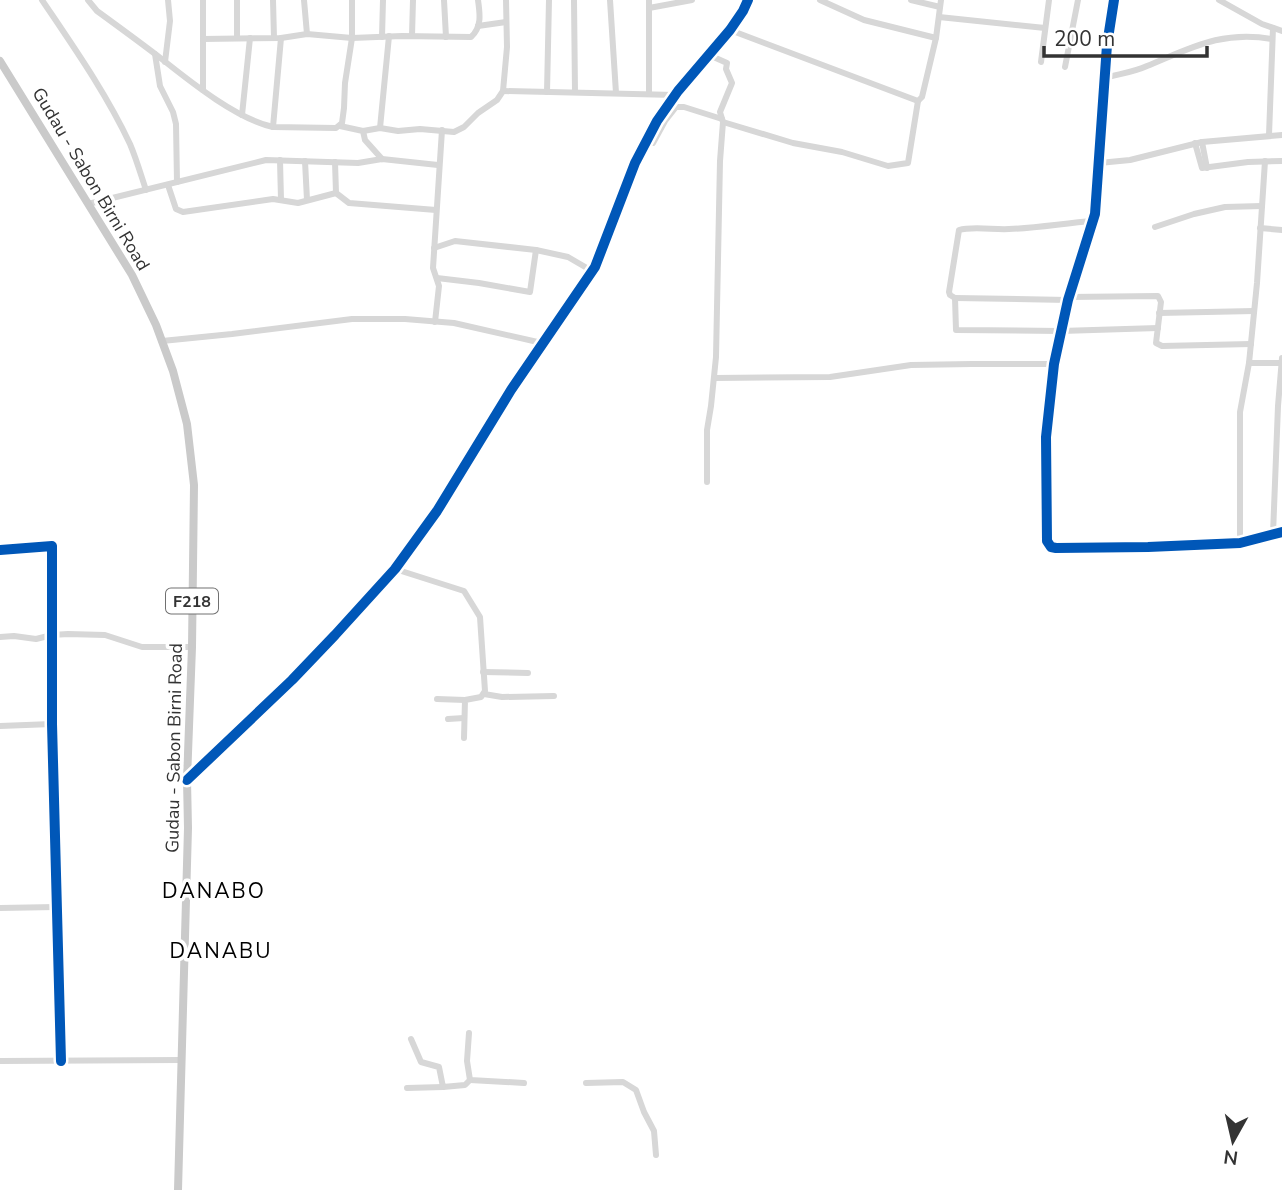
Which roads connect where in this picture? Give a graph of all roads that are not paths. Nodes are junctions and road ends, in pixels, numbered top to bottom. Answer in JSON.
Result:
{"nodes":[{"id":1,"x":42,"y":0,"type":"edge"},
{"id":2,"x":88,"y":0,"type":"edge"},
{"id":3,"x":168,"y":0,"type":"edge"},
{"id":4,"x":202,"y":0,"type":"edge"},
{"id":5,"x":237,"y":0,"type":"edge"},
{"id":6,"x":272,"y":0,"type":"edge"},
{"id":7,"x":304,"y":0,"type":"edge"},
{"id":8,"x":352,"y":0,"type":"edge"},
{"id":9,"x":383,"y":0,"type":"edge"},
{"id":10,"x":413,"y":0,"type":"edge"},
{"id":11,"x":444,"y":0,"type":"edge"},
{"id":12,"x":478,"y":0,"type":"edge"},
{"id":13,"x":506,"y":0,"type":"edge"},
{"id":14,"x":549,"y":0,"type":"edge"},
{"id":15,"x":574,"y":0,"type":"edge"},
{"id":16,"x":610,"y":0,"type":"edge"},
{"id":17,"x":649,"y":0,"type":"edge"},
{"id":18,"x":692,"y":0,"type":"edge"},
{"id":19,"x":748,"y":0,"type":"edge"},
{"id":20,"x":820,"y":0,"type":"edge"},
{"id":21,"x":911,"y":0,"type":"edge"},
{"id":22,"x":1049,"y":0,"type":"edge"},
{"id":23,"x":1078,"y":0,"type":"edge"},
{"id":24,"x":1114,"y":0,"type":"edge"},
{"id":25,"x":1219,"y":0,"type":"edge"},
{"id":26,"x":941,"y":3,"type":"edge"},
{"id":27,"x":649,"y":8,"type":"junction"},
{"id":28,"x":939,"y":17,"type":"junction"},
{"id":29,"x":506,"y":22,"type":"junction"},
{"id":30,"x":478,"y":26,"type":"junction"},
{"id":31,"x":1273,"y":28,"type":"junction"},
{"id":32,"x":1045,"y":29,"type":"junction"},
{"id":33,"x":730,"y":30,"type":"junction"},
{"id":34,"x":1282,"y":31,"type":"edge"},
{"id":35,"x":307,"y":34,"type":"junction"},
{"id":36,"x":412,"y":36,"type":"junction"},
{"id":37,"x":352,"y":37,"type":"junction"},
{"id":38,"x":386,"y":37,"type":"junction"},
{"id":39,"x":446,"y":37,"type":"junction"},
{"id":40,"x":237,"y":38,"type":"junction"},
{"id":41,"x":250,"y":38,"type":"junction"},
{"id":42,"x":277,"y":38,"type":"junction"},
{"id":43,"x":936,"y":38,"type":"junction"},
{"id":44,"x":203,"y":39,"type":"junction"},
{"id":45,"x":1272,"y":39,"type":"junction"},
{"id":46,"x":155,"y":54,"type":"junction"},
{"id":47,"x":709,"y":54,"type":"junction"},
{"id":48,"x":0,"y":61,"type":"edge"},
{"id":49,"x":165,"y":62,"type":"junction"},
{"id":50,"x":1041,"y":62,"type":"dead end"},
{"id":51,"x":1065,"y":67,"type":"dead end"},
{"id":52,"x":1105,"y":78,"type":"junction"},
{"id":53,"x":203,"y":90,"type":"junction"},
{"id":54,"x":503,"y":91,"type":"junction"},
{"id":55,"x":547,"y":92,"type":"junction"},
{"id":56,"x":575,"y":92,"type":"junction"},
{"id":57,"x":617,"y":93,"type":"junction"},
{"id":58,"x":649,"y":94,"type":"junction"},
{"id":59,"x":675,"y":95,"type":"junction"},
{"id":60,"x":918,"y":101,"type":"junction"},
{"id":61,"x":242,"y":115,"type":"junction"},
{"id":62,"x":723,"y":120,"type":"junction"},
{"id":63,"x":274,"y":127,"type":"junction"},
{"id":64,"x":340,"y":127,"type":"junction"},
{"id":65,"x":380,"y":128,"type":"junction"},
{"id":66,"x":442,"y":130,"type":"junction"},
{"id":67,"x":363,"y":131,"type":"junction"},
{"id":68,"x":1269,"y":135,"type":"junction"},
{"id":69,"x":1282,"y":135,"type":"edge"},
{"id":70,"x":646,"y":141,"type":"junction"},
{"id":71,"x":1198,"y":142,"type":"junction"},
{"id":72,"x":382,"y":159,"type":"junction"},
{"id":73,"x":280,"y":160,"type":"junction"},
{"id":74,"x":305,"y":161,"type":"junction"},
{"id":75,"x":1265,"y":161,"type":"junction"},
{"id":76,"x":1282,"y":161,"type":"edge"},
{"id":77,"x":335,"y":162,"type":"junction"},
{"id":78,"x":1099,"y":163,"type":"junction"},
{"id":79,"x":439,"y":165,"type":"junction"},
{"id":80,"x":177,"y":182,"type":"junction"},
{"id":81,"x":167,"y":185,"type":"junction"},
{"id":82,"x":146,"y":190,"type":"junction"},
{"id":83,"x":336,"y":193,"type":"junction"},
{"id":84,"x":281,"y":200,"type":"junction"},
{"id":85,"x":307,"y":200,"type":"junction"},
{"id":86,"x":88,"y":204,"type":"junction"},
{"id":87,"x":1262,"y":206,"type":"junction"},
{"id":88,"x":436,"y":210,"type":"junction"},
{"id":89,"x":1093,"y":221,"type":"junction"},
{"id":90,"x":1155,"y":227,"type":"dead end"},
{"id":91,"x":1260,"y":228,"type":"junction"},
{"id":92,"x":1282,"y":230,"type":"edge"},
{"id":93,"x":434,"y":248,"type":"junction"},
{"id":94,"x":536,"y":250,"type":"junction"},
{"id":95,"x":592,"y":271,"type":"junction"},
{"id":96,"x":437,"y":278,"type":"junction"},
{"id":97,"x":955,"y":298,"type":"junction"},
{"id":98,"x":1068,"y":299,"type":"junction"},
{"id":99,"x":1254,"y":312,"type":"junction"},
{"id":100,"x":1159,"y":313,"type":"junction"},
{"id":101,"x":435,"y":322,"type":"junction"},
{"id":102,"x":1158,"y":328,"type":"junction"},
{"id":103,"x":1061,"y":331,"type":"junction"},
{"id":104,"x":162,"y":341,"type":"junction"},
{"id":105,"x":542,"y":343,"type":"junction"},
{"id":106,"x":1251,"y":344,"type":"junction"},
{"id":107,"x":1282,"y":362,"type":"edge"},
{"id":108,"x":1249,"y":363,"type":"junction"},
{"id":109,"x":1054,"y":364,"type":"junction"},
{"id":110,"x":715,"y":378,"type":"junction"},
{"id":111,"x":707,"y":482,"type":"dead end"},
{"id":112,"x":1282,"y":532,"type":"edge"},
{"id":113,"x":1273,"y":534,"type":"junction"},
{"id":114,"x":1240,"y":543,"type":"junction"},
{"id":115,"x":0,"y":550,"type":"edge"},
{"id":116,"x":395,"y":569,"type":"junction"},
{"id":117,"x":52,"y":635,"type":"junction"},
{"id":118,"x":0,"y":636,"type":"edge"},
{"id":119,"x":192,"y":647,"type":"junction"},
{"id":120,"x":483,"y":672,"type":"junction"},
{"id":121,"x":528,"y":673,"type":"dead end"},
{"id":122,"x":484,"y":694,"type":"junction"},
{"id":123,"x":554,"y":696,"type":"dead end"},
{"id":124,"x":437,"y":699,"type":"dead end"},
{"id":125,"x":465,"y":700,"type":"junction"},
{"id":126,"x":464,"y":718,"type":"junction"},
{"id":127,"x":448,"y":719,"type":"dead end"},
{"id":128,"x":51,"y":724,"type":"junction"},
{"id":129,"x":0,"y":726,"type":"edge"},
{"id":130,"x":464,"y":738,"type":"dead end"},
{"id":131,"x":187,"y":780,"type":"junction"},
{"id":132,"x":56,"y":907,"type":"junction"},
{"id":133,"x":0,"y":908,"type":"edge"},
{"id":134,"x":469,"y":1033,"type":"dead end"},
{"id":135,"x":411,"y":1039,"type":"dead end"},
{"id":136,"x":181,"y":1060,"type":"junction"},
{"id":137,"x":0,"y":1061,"type":"edge"},
{"id":138,"x":61,"y":1061,"type":"junction"},
{"id":139,"x":470,"y":1080,"type":"junction"},
{"id":140,"x":524,"y":1083,"type":"dead end"},
{"id":141,"x":586,"y":1083,"type":"dead end"},
{"id":142,"x":443,"y":1087,"type":"junction"},
{"id":143,"x":407,"y":1088,"type":"dead end"},
{"id":144,"x":656,"y":1155,"type":"dead end"},
{"id":145,"x":178,"y":1190,"type":"edge"}],
"edges":[{"from":1,"to":82,"type":"street"},
{"from":2,"to":46,"type":"street"},
{"from":3,"to":49,"type":"street"},
{"from":4,"to":44,"type":"street"},
{"from":5,"to":40,"type":"street"},
{"from":6,"to":42,"type":"street"},
{"from":7,"to":35,"type":"street"},
{"from":8,"to":37,"type":"street"},
{"from":9,"to":38,"type":"street"},
{"from":10,"to":36,"type":"street"},
{"from":11,"to":39,"type":"street"},
{"from":12,"to":30,"type":"street"},
{"from":13,"to":29,"type":"street"},
{"from":14,"to":55,"type":"street"},
{"from":15,"to":56,"type":"street"},
{"from":16,"to":57,"type":"street"},
{"from":17,"to":27,"type":"street"},
{"from":18,"to":27,"type":"street"},
{"from":19,"to":33,"type":"street"},
{"from":20,"to":43,"type":"street"},
{"from":21,"to":26,"type":"street"},
{"from":22,"to":32,"type":"street"},
{"from":23,"to":51,"type":"street"},
{"from":24,"to":52,"type":"street"},
{"from":25,"to":31,"type":"street"},
{"from":26,"to":28,"type":"street"},
{"from":27,"to":58,"type":"street"},
{"from":28,"to":32,"type":"street"},
{"from":28,"to":43,"type":"street"},
{"from":29,"to":30,"type":"street"},
{"from":29,"to":54,"type":"street"},
{"from":30,"to":39,"type":"street"},
{"from":31,"to":34,"type":"street"},
{"from":31,"to":45,"type":"street"},
{"from":32,"to":50,"type":"street"},
{"from":33,"to":47,"type":"street"},
{"from":33,"to":60,"type":"street"},
{"from":35,"to":37,"type":"street"},
{"from":35,"to":42,"type":"street"},
{"from":36,"to":38,"type":"street"},
{"from":36,"to":39,"type":"street"},
{"from":37,"to":38,"type":"street"},
{"from":37,"to":64,"type":"street"},
{"from":38,"to":65,"type":"street"},
{"from":40,"to":41,"type":"street"},
{"from":40,"to":44,"type":"street"},
{"from":41,"to":42,"type":"street"},
{"from":41,"to":61,"type":"street"},
{"from":42,"to":63,"type":"street"},
{"from":43,"to":60,"type":"street"},
{"from":44,"to":53,"type":"street"},
{"from":45,"to":52,"type":"street"},
{"from":45,"to":68,"type":"street"},
{"from":46,"to":49,"type":"street"},
{"from":46,"to":80,"type":"street"},
{"from":47,"to":59,"type":"street"},
{"from":47,"to":62,"type":"street"},
{"from":48,"to":86,"type":"main road","name":"Gudau - Sabon Birni Road","number":"F218"},
{"from":49,"to":53,"type":"street"},
{"from":52,"to":78,"type":"street"},
{"from":53,"to":61,"type":"street"},
{"from":54,"to":55,"type":"street"},
{"from":54,"to":66,"type":"street"},
{"from":55,"to":56,"type":"street"},
{"from":56,"to":57,"type":"street"},
{"from":57,"to":58,"type":"street"},
{"from":58,"to":59,"type":"street"},
{"from":59,"to":70,"type":"street"},
{"from":60,"to":62,"type":"street"},
{"from":61,"to":63,"type":"street"},
{"from":62,"to":70,"type":"street"},
{"from":62,"to":110,"type":"street"},
{"from":63,"to":64,"type":"street"},
{"from":64,"to":67,"type":"street"},
{"from":65,"to":66,"type":"street"},
{"from":65,"to":67,"type":"street"},
{"from":66,"to":79,"type":"street"},
{"from":67,"to":72,"type":"street"},
{"from":68,"to":69,"type":"street"},
{"from":68,"to":71,"type":"street"},
{"from":70,"to":95,"type":"street"},
{"from":71,"to":75,"type":"street"},
{"from":71,"to":78,"type":"street"},
{"from":72,"to":77,"type":"street"},
{"from":72,"to":79,"type":"street"},
{"from":73,"to":74,"type":"street"},
{"from":73,"to":80,"type":"street"},
{"from":73,"to":84,"type":"street"},
{"from":74,"to":77,"type":"street"},
{"from":74,"to":85,"type":"street"},
{"from":75,"to":76,"type":"street"},
{"from":75,"to":87,"type":"street"},
{"from":77,"to":83,"type":"street"},
{"from":78,"to":89,"type":"street"},
{"from":79,"to":88,"type":"street"},
{"from":80,"to":81,"type":"street"},
{"from":81,"to":82,"type":"street"},
{"from":81,"to":84,"type":"street"},
{"from":82,"to":86,"type":"street"},
{"from":83,"to":85,"type":"street"},
{"from":83,"to":88,"type":"street"},
{"from":84,"to":85,"type":"street"},
{"from":86,"to":104,"type":"main road","name":"Gudau - Sabon Birni Road","number":"F218"},
{"from":87,"to":90,"type":"street"},
{"from":87,"to":91,"type":"street"},
{"from":88,"to":93,"type":"street"},
{"from":89,"to":97,"type":"street"},
{"from":89,"to":98,"type":"street"},
{"from":91,"to":92,"type":"street"},
{"from":91,"to":99,"type":"street"},
{"from":93,"to":94,"type":"street"},
{"from":93,"to":96,"type":"street"},
{"from":94,"to":95,"type":"street"},
{"from":94,"to":96,"type":"street"},
{"from":95,"to":105,"type":"street"},
{"from":96,"to":101,"type":"street"},
{"from":97,"to":98,"type":"street"},
{"from":97,"to":103,"type":"street"},
{"from":98,"to":100,"type":"street"},
{"from":98,"to":103,"type":"street"},
{"from":99,"to":100,"type":"street"},
{"from":99,"to":106,"type":"street"},
{"from":100,"to":102,"type":"street"},
{"from":101,"to":104,"type":"street"},
{"from":101,"to":105,"type":"street"},
{"from":102,"to":103,"type":"street"},
{"from":102,"to":106,"type":"street"},
{"from":103,"to":109,"type":"street"},
{"from":104,"to":119,"type":"main road","name":"Gudau - Sabon Birni Road","number":"F218"},
{"from":105,"to":116,"type":"street"},
{"from":106,"to":108,"type":"street"},
{"from":107,"to":108,"type":"street"},
{"from":107,"to":113,"type":"street"},
{"from":108,"to":114,"type":"street"},
{"from":109,"to":110,"type":"street"},
{"from":109,"to":114,"type":"street"},
{"from":110,"to":111,"type":"street"},
{"from":112,"to":113,"type":"street"},
{"from":113,"to":114,"type":"street"},
{"from":115,"to":117,"type":"street"},
{"from":116,"to":120,"type":"street"},
{"from":116,"to":131,"type":"street"},
{"from":117,"to":118,"type":"street"},
{"from":117,"to":119,"type":"street"},
{"from":117,"to":128,"type":"street"},
{"from":119,"to":131,"type":"main road","name":"Gudau - Sabon Birni Road","number":"F218"},
{"from":120,"to":121,"type":"street"},
{"from":120,"to":122,"type":"street"},
{"from":122,"to":123,"type":"street"},
{"from":122,"to":125,"type":"street"},
{"from":124,"to":125,"type":"street"},
{"from":125,"to":126,"type":"street"},
{"from":126,"to":127,"type":"street"},
{"from":126,"to":130,"type":"street"},
{"from":128,"to":129,"type":"street"},
{"from":128,"to":132,"type":"street"},
{"from":131,"to":136,"type":"main road","name":"Gudau - Sabon Birni Road","number":"F218"},
{"from":132,"to":133,"type":"street"},
{"from":132,"to":138,"type":"street"},
{"from":134,"to":139,"type":"street"},
{"from":135,"to":142,"type":"street"},
{"from":136,"to":138,"type":"street"},
{"from":136,"to":145,"type":"main road","name":"Gudau - Sabon Birni Road","number":"F218"},
{"from":137,"to":138,"type":"street"},
{"from":139,"to":140,"type":"street"},
{"from":139,"to":142,"type":"street"},
{"from":141,"to":144,"type":"street"},
{"from":142,"to":143,"type":"street"}]}
